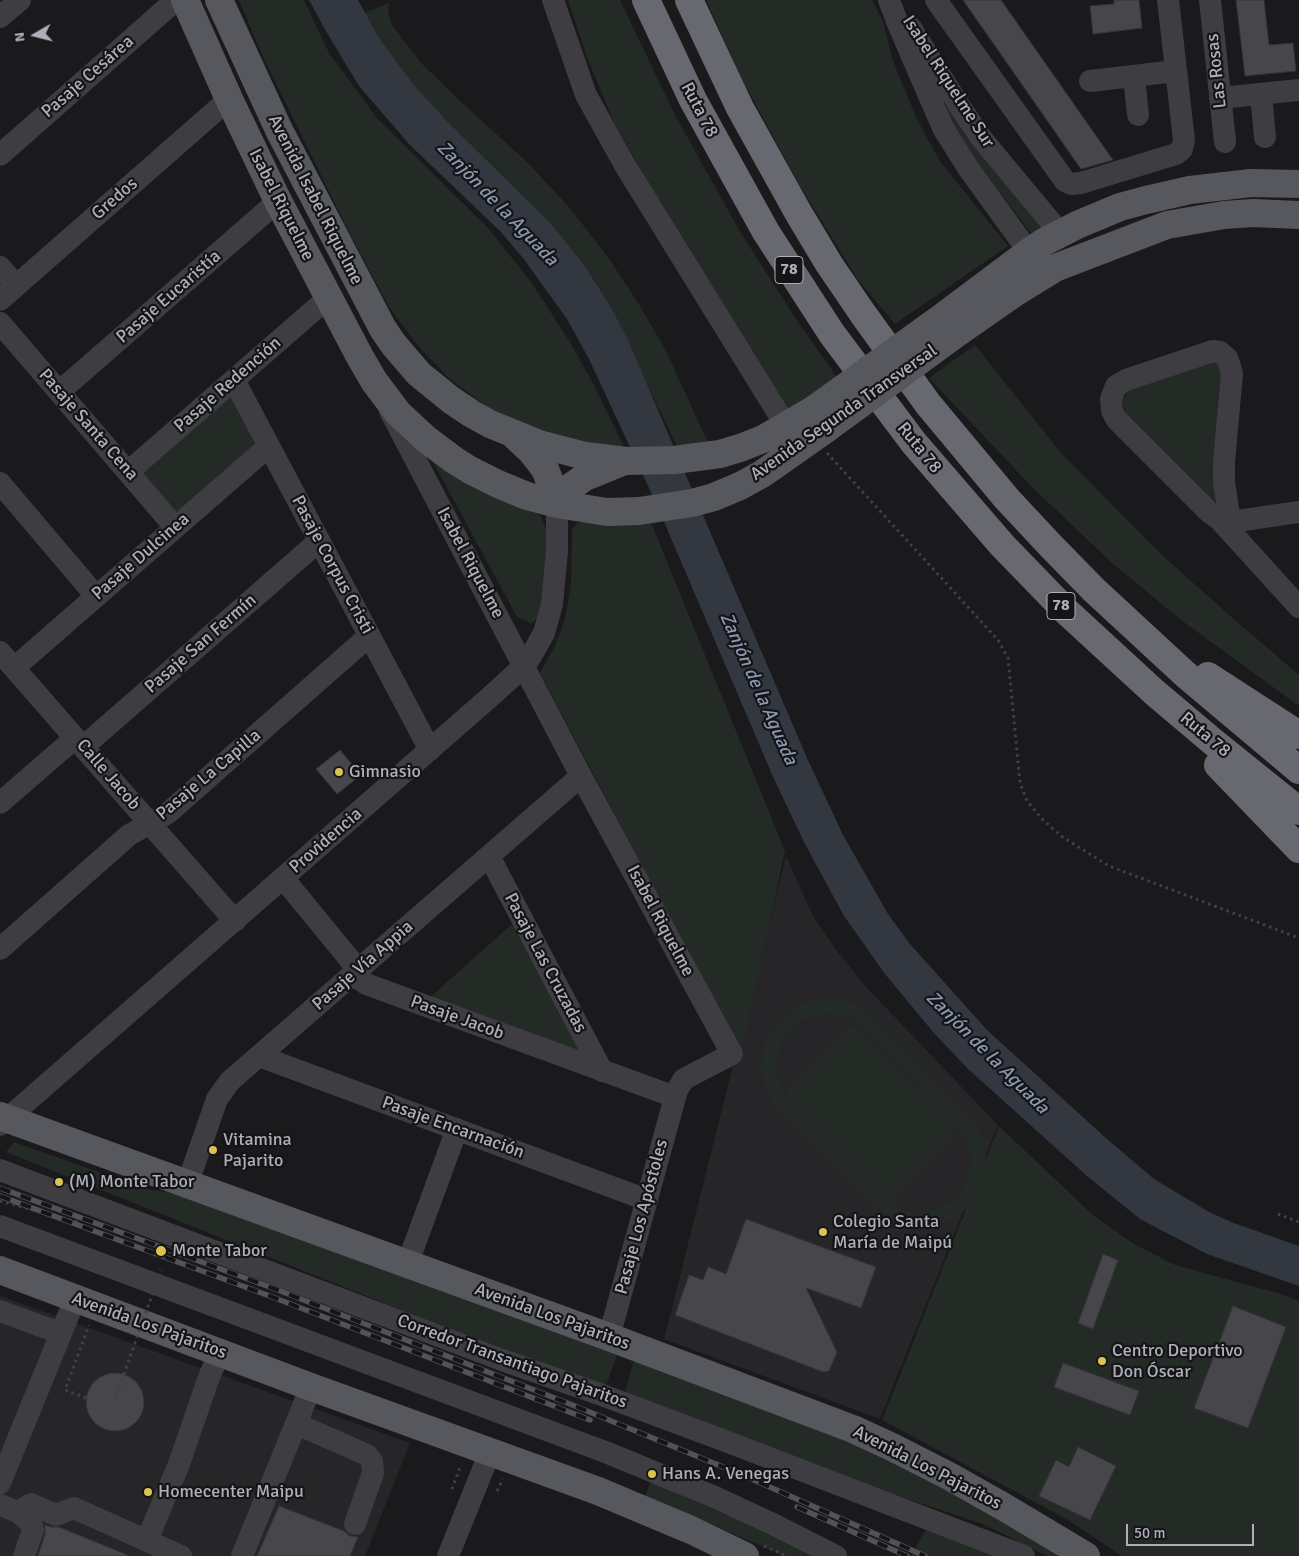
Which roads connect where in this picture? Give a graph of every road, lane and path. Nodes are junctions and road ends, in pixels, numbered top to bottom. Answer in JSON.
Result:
{"nodes":[{"id":1,"x":20,"y":0,"type":"edge"},
{"id":2,"x":176,"y":0,"type":"edge"},
{"id":3,"x":185,"y":0,"type":"edge"},
{"id":4,"x":219,"y":0,"type":"edge"},
{"id":5,"x":553,"y":0,"type":"edge"},
{"id":6,"x":646,"y":0,"type":"edge"},
{"id":7,"x":689,"y":0,"type":"edge"},
{"id":8,"x":889,"y":0,"type":"edge"},
{"id":9,"x":894,"y":0,"type":"edge"},
{"id":10,"x":936,"y":0,"type":"edge"},
{"id":11,"x":1168,"y":0,"type":"edge"},
{"id":12,"x":1210,"y":0,"type":"edge"},
{"id":13,"x":0,"y":17,"type":"edge"},
{"id":14,"x":1176,"y":71,"type":"junction"},
{"id":15,"x":1134,"y":76,"type":"junction"},
{"id":16,"x":1090,"y":82,"type":"dead end"},
{"id":17,"x":1299,"y":90,"type":"edge"},
{"id":18,"x":1261,"y":94,"type":"junction"},
{"id":19,"x":1220,"y":98,"type":"junction"},
{"id":20,"x":229,"y":99,"type":"junction"},
{"id":21,"x":1138,"y":115,"type":"dead end"},
{"id":22,"x":1265,"y":137,"type":"dead end"},
{"id":23,"x":1225,"y":142,"type":"dead end"},
{"id":24,"x":0,"y":155,"type":"edge"},
{"id":25,"x":1299,"y":184,"type":"edge"},
{"id":26,"x":278,"y":201,"type":"junction"},
{"id":27,"x":1299,"y":215,"type":"edge"},
{"id":28,"x":1060,"y":233,"type":"junction"},
{"id":29,"x":1029,"y":252,"type":"junction"},
{"id":30,"x":1073,"y":260,"type":"junction"},
{"id":31,"x":0,"y":267,"type":"edge"},
{"id":32,"x":8,"y":292,"type":"edge"},
{"id":33,"x":329,"y":297,"type":"junction"},
{"id":34,"x":0,"y":323,"type":"edge"},
{"id":35,"x":952,"y":323,"type":"junction"},
{"id":36,"x":234,"y":380,"type":"junction"},
{"id":37,"x":374,"y":381,"type":"junction"},
{"id":38,"x":433,"y":386,"type":"joint"},
{"id":39,"x":59,"y":392,"type":"junction"},
{"id":40,"x":786,"y":426,"type":"junction"},
{"id":41,"x":821,"y":429,"type":"junction"},
{"id":42,"x":513,"y":434,"type":"junction"},
{"id":43,"x":269,"y":446,"type":"junction"},
{"id":44,"x":625,"y":461,"type":"junction"},
{"id":45,"x":128,"y":472,"type":"junction"},
{"id":46,"x":0,"y":483,"type":"edge"},
{"id":47,"x":557,"y":504,"type":"junction"},
{"id":48,"x":1299,"y":512,"type":"edge"},
{"id":49,"x":1225,"y":520,"type":"junction"},
{"id":50,"x":176,"y":527,"type":"junction"},
{"id":51,"x":319,"y":541,"type":"junction"},
{"id":52,"x":96,"y":596,"type":"junction"},
{"id":53,"x":1299,"y":607,"type":"edge"},
{"id":54,"x":1141,"y":634,"type":"junction"},
{"id":55,"x":369,"y":636,"type":"junction"},
{"id":56,"x":7,"y":660,"type":"edge"},
{"id":57,"x":524,"y":666,"type":"junction"},
{"id":58,"x":1154,"y":692,"type":"junction"},
{"id":59,"x":1299,"y":735,"type":"edge"},
{"id":60,"x":79,"y":743,"type":"junction"},
{"id":61,"x":430,"y":750,"type":"junction"},
{"id":62,"x":1299,"y":770,"type":"edge"},
{"id":63,"x":581,"y":776,"type":"junction"},
{"id":64,"x":0,"y":803,"type":"edge"},
{"id":65,"x":1299,"y":811,"type":"edge"},
{"id":66,"x":150,"y":823,"type":"junction"},
{"id":67,"x":1299,"y":849,"type":"edge"},
{"id":68,"x":489,"y":856,"type":"junction"},
{"id":69,"x":283,"y":878,"type":"junction"},
{"id":70,"x":235,"y":920,"type":"junction"},
{"id":71,"x":1299,"y":938,"type":"edge"},
{"id":72,"x":0,"y":949,"type":"edge"},
{"id":73,"x":356,"y":972,"type":"junction"},
{"id":74,"x":259,"y":1056,"type":"junction"},
{"id":75,"x":602,"y":1071,"type":"junction"},
{"id":76,"x":675,"y":1097,"type":"junction"},
{"id":77,"x":2,"y":1122,"type":"edge"},
{"id":78,"x":456,"y":1129,"type":"junction"},
{"id":79,"x":0,"y":1170,"type":"edge"},
{"id":80,"x":187,"y":1185,"type":"junction"},
{"id":81,"x":647,"y":1200,"type":"junction"},
{"id":82,"x":1278,"y":1214,"type":"dead end"},
{"id":83,"x":1299,"y":1222,"type":"edge"},
{"id":84,"x":0,"y":1226,"type":"edge"},
{"id":85,"x":407,"y":1264,"type":"junction"},
{"id":86,"x":0,"y":1270,"type":"edge"},
{"id":87,"x":161,"y":1270,"type":"dead end"},
{"id":88,"x":75,"y":1299,"type":"junction"},
{"id":89,"x":0,"y":1311,"type":"edge"},
{"id":90,"x":60,"y":1333,"type":"junction"},
{"id":91,"x":609,"y":1337,"type":"junction"},
{"id":92,"x":84,"y":1338,"type":"dead end"},
{"id":93,"x":220,"y":1352,"type":"junction"},
{"id":94,"x":311,"y":1387,"type":"junction"},
{"id":95,"x":86,"y":1398,"type":"dead end"},
{"id":96,"x":115,"y":1398,"type":"dead end"},
{"id":97,"x":297,"y":1424,"type":"junction"},
{"id":98,"x":498,"y":1462,"type":"junction"},
{"id":99,"x":2,"y":1475,"type":"edge"},
{"id":100,"x":494,"y":1497,"type":"dead end"},
{"id":101,"x":9,"y":1509,"type":"edge"},
{"id":102,"x":355,"y":1524,"type":"dead end"},
{"id":103,"x":147,"y":1540,"type":"junction"},
{"id":104,"x":24,"y":1556,"type":"edge"},
{"id":105,"x":182,"y":1556,"type":"edge"},
{"id":106,"x":242,"y":1556,"type":"edge"},
{"id":107,"x":448,"y":1556,"type":"edge"},
{"id":108,"x":745,"y":1556,"type":"edge"},
{"id":109,"x":836,"y":1556,"type":"edge"},
{"id":110,"x":1024,"y":1556,"type":"edge"},
{"id":111,"x":1086,"y":1556,"type":"edge"}],
"edges":[{"from":1,"to":13,"type":"street"},
{"from":2,"to":24,"type":"street","name":"Pasaje Cesárea"},
{"from":3,"to":20,"type":"main road","name":"Isabel Riquelme"},
{"from":4,"to":38,"type":"main road","name":"Avenida Isabel Riquelme"},
{"from":5,"to":40,"type":"street"},
{"from":6,"to":58,"type":"highway","name":"Ruta 78","number":"78"},
{"from":7,"to":54,"type":"highway","name":"Ruta 78","number":"78"},
{"from":8,"to":29,"type":"street","name":"Isabel Riquelme Sur"},
{"from":9,"to":28,"type":"street","name":"Isabel Riquelme Sur"},
{"from":10,"to":14,"type":"street"},
{"from":11,"to":14,"type":"street"},
{"from":12,"to":19,"type":"street","name":"Las Rosas"},
{"from":14,"to":15,"type":"street"},
{"from":15,"to":16,"type":"street"},
{"from":15,"to":21,"type":"street"},
{"from":17,"to":18,"type":"street"},
{"from":18,"to":19,"type":"street"},
{"from":18,"to":22,"type":"street"},
{"from":19,"to":23,"type":"street","name":"Las Rosas"},
{"from":20,"to":26,"type":"main road","name":"Isabel Riquelme"},
{"from":20,"to":32,"type":"street","name":"Gredos"},
{"from":25,"to":28,"type":"main road","name":"Avenida Segunda Transversal"},
{"from":26,"to":33,"type":"main road","name":"Isabel Riquelme"},
{"from":26,"to":39,"type":"street","name":"Pasaje Eucaristía"},
{"from":27,"to":30,"type":"main road","name":"Avenida Segunda Transversal"},
{"from":28,"to":29,"type":"main road","name":"Avenida Segunda Transversal"},
{"from":29,"to":30,"type":"main road"},
{"from":29,"to":35,"type":"main road","name":"Avenida Segunda Transversal"},
{"from":30,"to":35,"type":"main road","name":"Avenida Segunda Transversal"},
{"from":31,"to":32,"type":"street"},
{"from":33,"to":36,"type":"street","name":"Pasaje Redención"},
{"from":33,"to":37,"type":"main road","name":"Isabel Riquelme"},
{"from":34,"to":39,"type":"street","name":"Pasaje Santa Cena"},
{"from":35,"to":41,"type":"main road","name":"Avenida Segunda Transversal","bridge":true},
{"from":36,"to":43,"type":"street","name":"Pasaje Corpus Cristi"},
{"from":36,"to":45,"type":"street","name":"Pasaje Redención"},
{"from":37,"to":47,"type":"main road","name":"Avenida Segunda Transversal"},
{"from":37,"to":57,"type":"street","name":"Isabel Riquelme"},
{"from":38,"to":42,"type":"main road","name":"Avenida Segunda Transversal"},
{"from":39,"to":45,"type":"street","name":"Pasaje Santa Cena"},
{"from":40,"to":41,"type":"main road","name":"Avenida Segunda Transversal"},
{"from":40,"to":44,"type":"main road","name":"Avenida Segunda Transversal"},
{"from":41,"to":47,"type":"main road","name":"Avenida Segunda Transversal"},
{"from":41,"to":71,"type":"path"},
{"from":42,"to":44,"type":"main road","name":"Avenida Segunda Transversal"},
{"from":42,"to":47,"type":"main road"},
{"from":43,"to":50,"type":"street","name":"Pasaje Dulcinea"},
{"from":43,"to":51,"type":"street","name":"Pasaje Corpus Cristi"},
{"from":44,"to":47,"type":"main road"},
{"from":45,"to":50,"type":"street","name":"Pasaje Santa Cena"},
{"from":46,"to":52,"type":"street"},
{"from":47,"to":57,"type":"street","name":"Providencia"},
{"from":48,"to":49,"type":"street"},
{"from":49,"to":49,"type":"street"},
{"from":49,"to":53,"type":"street"},
{"from":50,"to":52,"type":"street","name":"Pasaje Dulcinea"},
{"from":51,"to":55,"type":"street","name":"Pasaje Corpus Cristi"},
{"from":51,"to":60,"type":"street","name":"Pasaje San Fermín"},
{"from":52,"to":56,"type":"street","name":"Pasaje Dulcinea"},
{"from":54,"to":59,"type":"highway"},
{"from":54,"to":62,"type":"highway","name":"Ruta 78","number":"78"},
{"from":55,"to":61,"type":"street","name":"Pasaje Corpus Cristi"},
{"from":55,"to":66,"type":"street","name":"Pasaje La Capilla"},
{"from":56,"to":60,"type":"street","name":"Calle Jacob"},
{"from":57,"to":61,"type":"street","name":"Providencia"},
{"from":57,"to":63,"type":"street","name":"Isabel Riquelme"},
{"from":58,"to":65,"type":"highway","name":"Ruta 78","number":"78"},
{"from":58,"to":67,"type":"highway"},
{"from":60,"to":64,"type":"street","name":"Pasaje San Fermín"},
{"from":60,"to":66,"type":"street","name":"Calle Jacob"},
{"from":61,"to":69,"type":"street","name":"Providencia"},
{"from":63,"to":68,"type":"street","name":"Pasaje Vía Appia"},
{"from":63,"to":76,"type":"street","name":"Isabel Riquelme"},
{"from":66,"to":70,"type":"street","name":"Calle Jacob"},
{"from":66,"to":72,"type":"street","name":"Pasaje La Capilla"},
{"from":68,"to":73,"type":"street","name":"Pasaje Vía Appia"},
{"from":68,"to":75,"type":"street","name":"Pasaje Las Cruzadas"},
{"from":69,"to":70,"type":"street","name":"Providencia"},
{"from":69,"to":73,"type":"street","name":"Pasaje Jacob"},
{"from":70,"to":77,"type":"street","name":"Providencia"},
{"from":73,"to":74,"type":"street","name":"Pasaje Vía Appia"},
{"from":73,"to":75,"type":"street","name":"Pasaje Jacob"},
{"from":74,"to":78,"type":"street","name":"Pasaje Encarnación"},
{"from":74,"to":80,"type":"street","name":"Pasaje Vía Appia"},
{"from":75,"to":76,"type":"street","name":"Pasaje Jacob"},
{"from":76,"to":81,"type":"street","name":"Pasaje Los Apóstoles"},
{"from":77,"to":80,"type":"main road","name":"Avenida Los Pajaritos"},
{"from":78,"to":81,"type":"street","name":"Pasaje Encarnación"},
{"from":78,"to":85,"type":"street"},
{"from":79,"to":110,"type":"street","name":"Corredor Transantiago Pajaritos"},
{"from":80,"to":85,"type":"main road","name":"Avenida Los Pajaritos"},
{"from":81,"to":91,"type":"street","name":"Pasaje Los Apóstoles"},
{"from":82,"to":83,"type":"path"},
{"from":84,"to":109,"type":"street"},
{"from":85,"to":91,"type":"main road","name":"Avenida Los Pajaritos"},
{"from":86,"to":88,"type":"main road","name":"Avenida Los Pajaritos"},
{"from":87,"to":96,"type":"path","bridge":true},
{"from":88,"to":90,"type":"street"},
{"from":88,"to":93,"type":"main road","name":"Avenida Los Pajaritos"},
{"from":89,"to":90,"type":"street"},
{"from":90,"to":99,"type":"street"},
{"from":91,"to":111,"type":"main road","name":"Avenida Los Pajaritos"},
{"from":92,"to":95,"type":"path"},
{"from":93,"to":94,"type":"main road","name":"Avenida Los Pajaritos"},
{"from":93,"to":103,"type":"street"},
{"from":94,"to":97,"type":"street"},
{"from":94,"to":98,"type":"main road","name":"Avenida Los Pajaritos"},
{"from":97,"to":102,"type":"street"},
{"from":97,"to":106,"type":"street"},
{"from":98,"to":100,"type":"path"},
{"from":98,"to":107,"type":"street"},
{"from":98,"to":108,"type":"main road","name":"Avenida Los Pajaritos"},
{"from":101,"to":103,"type":"street"},
{"from":101,"to":104,"type":"street"},
{"from":103,"to":105,"type":"street"}]}
